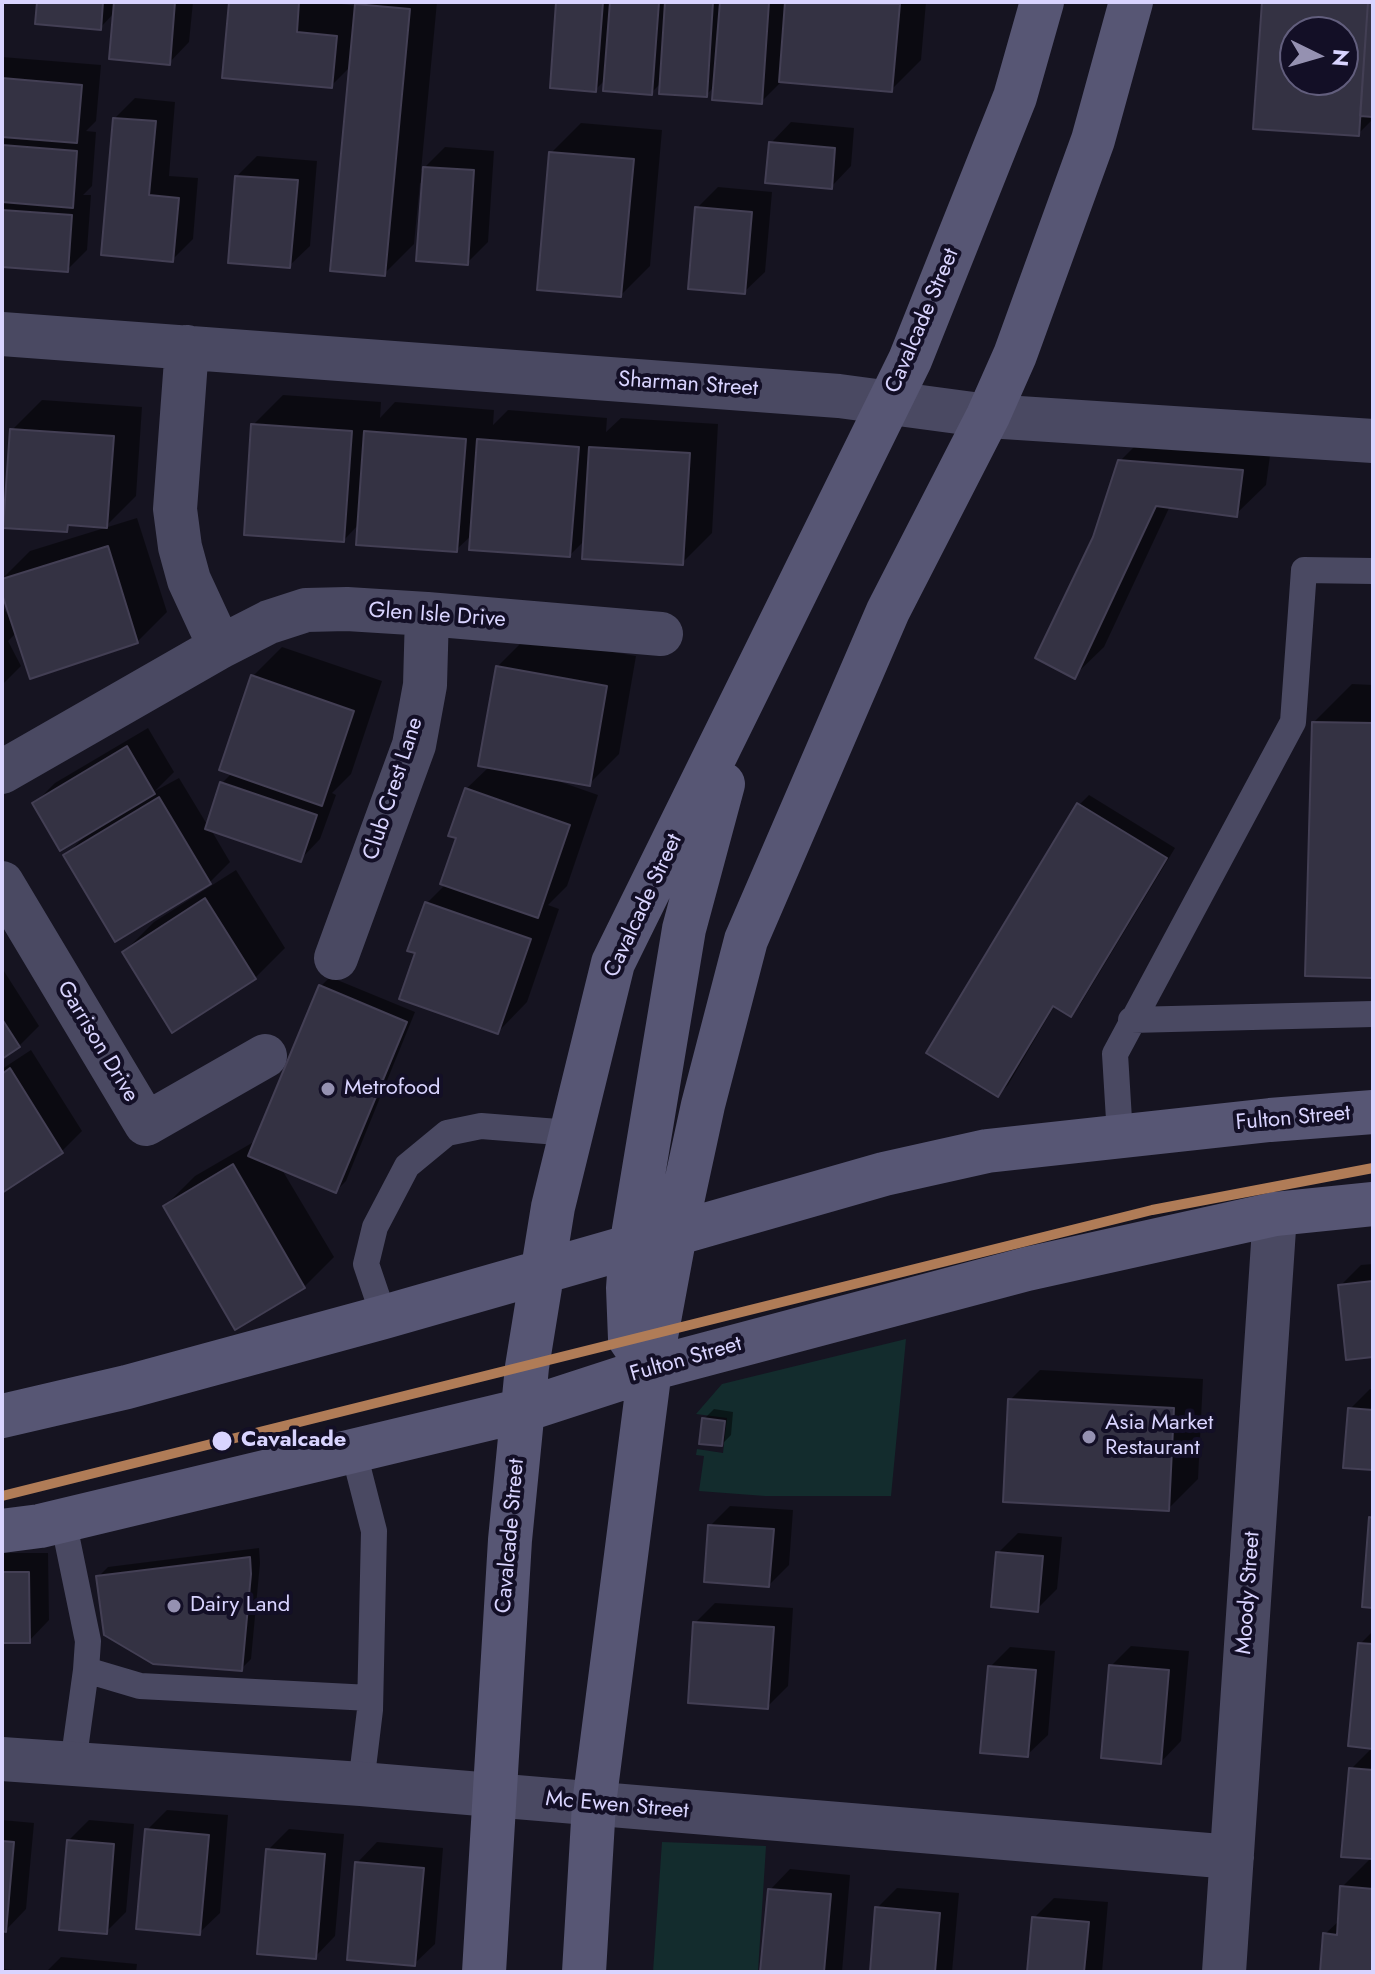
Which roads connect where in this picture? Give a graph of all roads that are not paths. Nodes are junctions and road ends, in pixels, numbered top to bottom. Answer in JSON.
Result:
{"nodes":[{"id":1,"x":1042,"y":2,"type":"edge"},
{"id":2,"x":1131,"y":2,"type":"edge"},
{"id":3,"x":2,"y":334,"type":"edge"},
{"id":4,"x":187,"y":347,"type":"junction"},
{"id":5,"x":889,"y":403,"type":"junction"},
{"id":6,"x":988,"y":416,"type":"junction"},
{"id":7,"x":1373,"y":441,"type":"edge"},
{"id":8,"x":1373,"y":571,"type":"edge"},
{"id":9,"x":427,"y":614,"type":"junction"},
{"id":10,"x":661,"y":634,"type":"dead end"},
{"id":11,"x":220,"y":647,"type":"junction"},
{"id":12,"x":748,"y":689,"type":"junction"},
{"id":13,"x":2,"y":772,"type":"edge"},
{"id":14,"x":2,"y":883,"type":"edge"},
{"id":15,"x":336,"y":958,"type":"dead end"},
{"id":16,"x":1373,"y":1014,"type":"edge"},
{"id":17,"x":1131,"y":1020,"type":"junction"},
{"id":18,"x":265,"y":1056,"type":"dead end"},
{"id":19,"x":1373,"y":1112,"type":"edge"},
{"id":20,"x":571,"y":1133,"type":"junction"},
{"id":21,"x":1120,"y":1136,"type":"junction"},
{"id":22,"x":1373,"y":1204,"type":"edge"},
{"id":23,"x":1275,"y":1214,"type":"junction"},
{"id":24,"x":675,"y":1234,"type":"junction"},
{"id":25,"x":631,"y":1247,"type":"junction"},
{"id":26,"x":541,"y":1272,"type":"junction"},
{"id":27,"x":384,"y":1317,"type":"junction"},
{"id":28,"x":650,"y":1369,"type":"junction"},
{"id":29,"x":524,"y":1410,"type":"junction"},
{"id":30,"x":2,"y":1416,"type":"edge"},
{"id":31,"x":354,"y":1453,"type":"junction"},
{"id":32,"x":63,"y":1520,"type":"junction"},
{"id":33,"x":2,"y":1531,"type":"edge"},
{"id":34,"x":86,"y":1670,"type":"junction"},
{"id":35,"x":370,"y":1698,"type":"junction"},
{"id":36,"x":2,"y":1759,"type":"edge"},
{"id":37,"x":73,"y":1764,"type":"junction"},
{"id":38,"x":361,"y":1784,"type":"junction"},
{"id":39,"x":493,"y":1796,"type":"junction"},
{"id":40,"x":594,"y":1804,"type":"junction"},
{"id":41,"x":1232,"y":1857,"type":"junction"},
{"id":42,"x":484,"y":1972,"type":"edge"},
{"id":43,"x":584,"y":1972,"type":"edge"},
{"id":44,"x":1224,"y":1972,"type":"edge"}],
"edges":[{"from":1,"to":5,"type":"main road","name":"Cavalcade Street"},
{"from":2,"to":6,"type":"main road"},
{"from":3,"to":4,"type":"street","name":"Sharman Street"},
{"from":4,"to":5,"type":"street","name":"Sharman Street"},
{"from":4,"to":11,"type":"street"},
{"from":5,"to":6,"type":"street","name":"Sharman Street"},
{"from":5,"to":12,"type":"main road","name":"Cavalcade Street"},
{"from":6,"to":7,"type":"street","name":"Sharman Street"},
{"from":6,"to":24,"type":"main road"},
{"from":8,"to":17,"type":"lane"},
{"from":9,"to":10,"type":"street","name":"Glen Isle Drive"},
{"from":9,"to":11,"type":"street","name":"Glen Isle Drive"},
{"from":9,"to":15,"type":"street","name":"Club Crest Lane"},
{"from":11,"to":13,"type":"street"},
{"from":12,"to":20,"type":"main road","name":"Cavalcade Street"},
{"from":12,"to":25,"type":"main road"},
{"from":14,"to":18,"type":"street","name":"Garrison Drive"},
{"from":16,"to":17,"type":"lane"},
{"from":17,"to":21,"type":"lane"},
{"from":19,"to":21,"type":"main road","name":"Fulton Street"},
{"from":20,"to":26,"type":"main road","name":"Cavalcade Street"},
{"from":20,"to":27,"type":"lane"},
{"from":21,"to":24,"type":"main road","name":"Fulton Street"},
{"from":22,"to":23,"type":"main road","name":"Fulton Street"},
{"from":23,"to":28,"type":"main road","name":"Fulton Street"},
{"from":23,"to":41,"type":"street","name":"Moody Street"},
{"from":24,"to":25,"type":"main road","name":"Fulton Street"},
{"from":24,"to":28,"type":"main road"},
{"from":25,"to":26,"type":"main road","name":"Fulton Street"},
{"from":25,"to":28,"type":"main road"},
{"from":26,"to":27,"type":"main road","name":"Fulton Street"},
{"from":26,"to":29,"type":"main road","name":"Cavalcade Street"},
{"from":27,"to":30,"type":"main road","name":"Fulton Street"},
{"from":28,"to":29,"type":"main road","name":"Fulton Street"},
{"from":28,"to":40,"type":"main road"},
{"from":29,"to":31,"type":"main road","name":"Fulton Street"},
{"from":29,"to":39,"type":"main road","name":"Cavalcade Street"},
{"from":31,"to":32,"type":"main road","name":"Fulton Street"},
{"from":31,"to":35,"type":"lane"},
{"from":32,"to":33,"type":"main road","name":"Fulton Street"},
{"from":32,"to":34,"type":"lane"},
{"from":34,"to":35,"type":"lane"},
{"from":34,"to":37,"type":"lane"},
{"from":35,"to":38,"type":"lane"},
{"from":36,"to":37,"type":"street","name":"Mc Ewen Street"},
{"from":37,"to":38,"type":"street","name":"Mc Ewen Street"},
{"from":38,"to":39,"type":"street","name":"Mc Ewen Street"},
{"from":39,"to":40,"type":"street","name":"Mc Ewen Street"},
{"from":39,"to":42,"type":"main road","name":"Cavalcade Street"},
{"from":40,"to":41,"type":"street","name":"Mc Ewen Street"},
{"from":40,"to":43,"type":"main road"},
{"from":41,"to":44,"type":"street","name":"Moody Street"}]}
